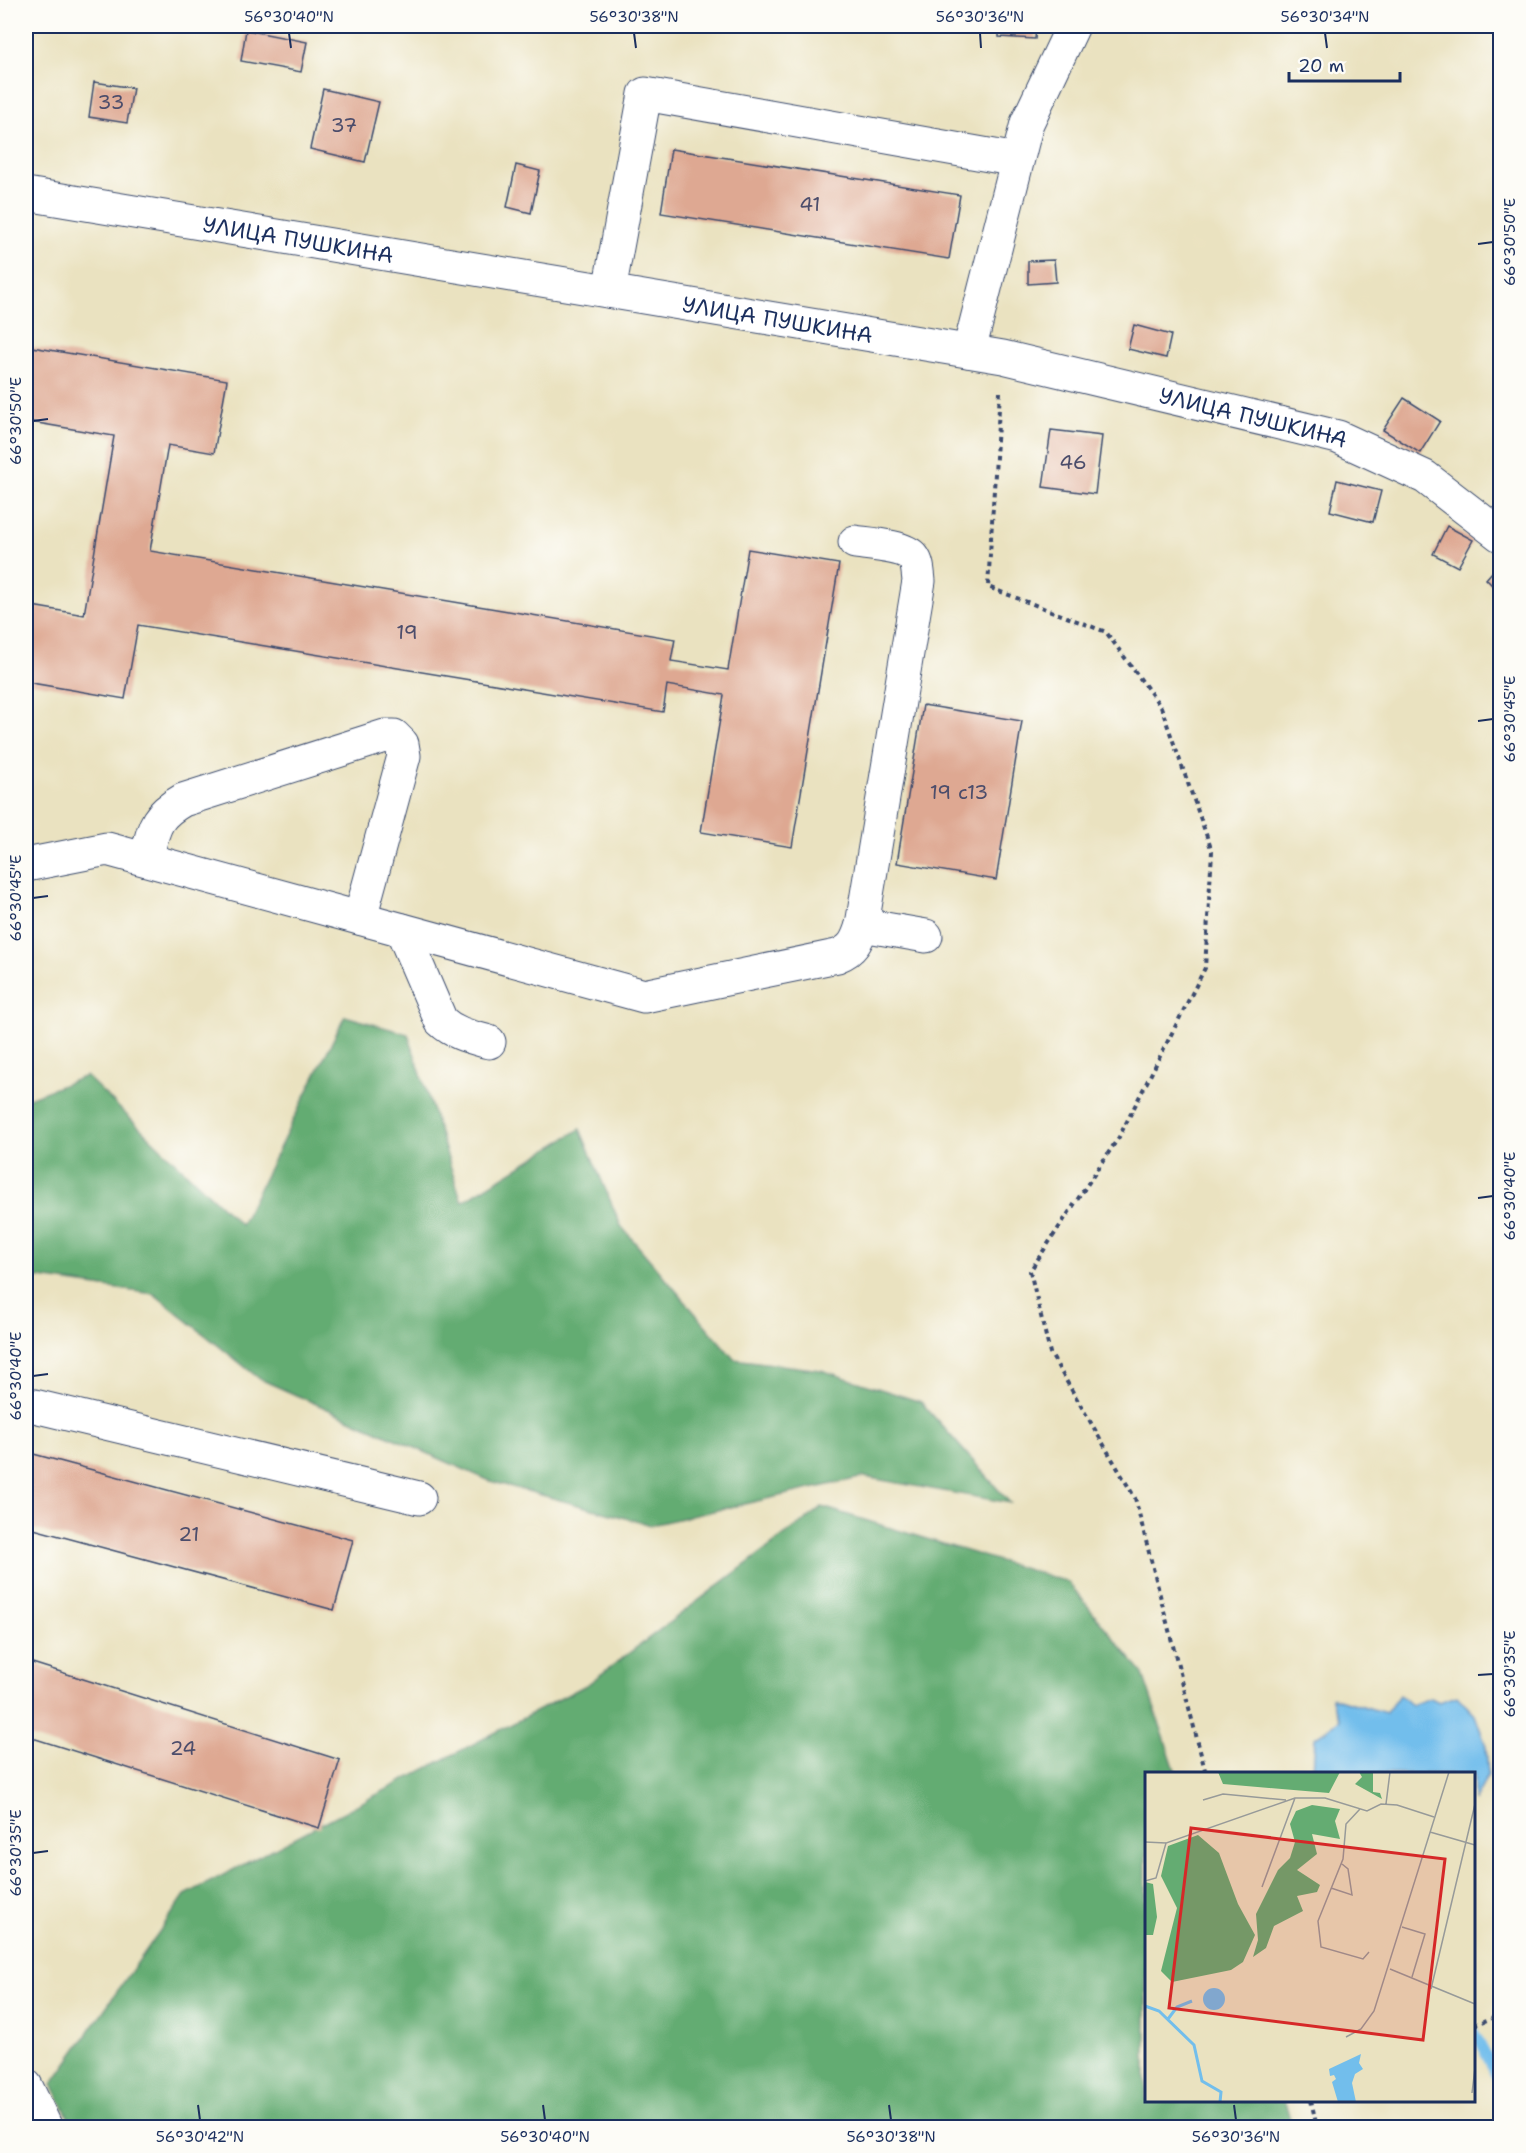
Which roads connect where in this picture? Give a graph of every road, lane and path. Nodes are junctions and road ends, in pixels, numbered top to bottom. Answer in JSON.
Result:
{"nodes":[{"id":1,"x":1073,"y":26,"type":"edge"},
{"id":2,"x":1017,"y":160,"type":"junction"},
{"id":3,"x":26,"y":194,"type":"edge"},
{"id":4,"x":609,"y":291,"type":"junction"},
{"id":5,"x":969,"y":351,"type":"junction"},
{"id":6,"x":1003,"y":357,"type":"junction"},
{"id":7,"x":1500,"y":535,"type":"edge"},
{"id":8,"x":855,"y":542,"type":"dead end"},
{"id":9,"x":146,"y":859,"type":"junction"},
{"id":10,"x":26,"y":865,"type":"edge"},
{"id":11,"x":360,"y":918,"type":"junction"},
{"id":12,"x":862,"y":925,"type":"junction"},
{"id":13,"x":402,"y":930,"type":"junction"},
{"id":14,"x":926,"y":936,"type":"dead end"},
{"id":15,"x":489,"y":1042,"type":"dead end"},
{"id":16,"x":26,"y":1404,"type":"edge"},
{"id":17,"x":419,"y":1498,"type":"dead end"},
{"id":18,"x":1206,"y":1772,"type":"edge"},
{"id":19,"x":1500,"y":2015,"type":"edge"},
{"id":20,"x":1475,"y":2024,"type":"edge"},
{"id":21,"x":26,"y":2086,"type":"edge"},
{"id":22,"x":1311,"y":2102,"type":"edge"},
{"id":23,"x":46,"y":2127,"type":"edge"},
{"id":24,"x":1317,"y":2127,"type":"edge"}],
"edges":[{"from":1,"to":2,"type":"street"},
{"from":2,"to":4,"type":"street"},
{"from":2,"to":5,"type":"street"},
{"from":3,"to":4,"type":"street","name":"УЛИЦА ПУШКИНА"},
{"from":4,"to":5,"type":"street","name":"УЛИЦА ПУШКИНА"},
{"from":5,"to":6,"type":"street","name":"УЛИЦА ПУШКИНА"},
{"from":6,"to":7,"type":"street","name":"УЛИЦА ПУШКИНА"},
{"from":6,"to":18,"type":"path"},
{"from":8,"to":12,"type":"street"},
{"from":9,"to":10,"type":"street"},
{"from":9,"to":11,"type":"street"},
{"from":9,"to":11,"type":"street"},
{"from":11,"to":13,"type":"street"},
{"from":12,"to":13,"type":"street"},
{"from":12,"to":14,"type":"street"},
{"from":13,"to":15,"type":"street"},
{"from":16,"to":17,"type":"street"},
{"from":19,"to":20,"type":"path"},
{"from":21,"to":23,"type":"street"},
{"from":22,"to":24,"type":"path"}]}
